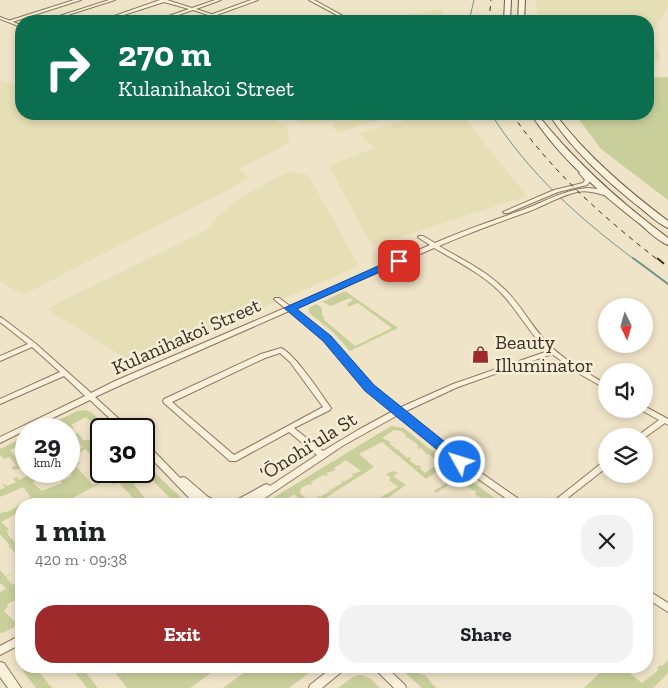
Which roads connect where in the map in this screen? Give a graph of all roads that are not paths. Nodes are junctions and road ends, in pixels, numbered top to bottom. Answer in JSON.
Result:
{"nodes":[{"id":1,"x":70,"y":0,"type":"edge"},
{"id":2,"x":79,"y":0,"type":"edge"},
{"id":3,"x":113,"y":0,"type":"edge"},
{"id":4,"x":164,"y":0,"type":"edge"},
{"id":5,"x":219,"y":0,"type":"edge"},
{"id":6,"x":256,"y":0,"type":"edge"},
{"id":7,"x":311,"y":0,"type":"edge"},
{"id":8,"x":508,"y":0,"type":"edge"},
{"id":9,"x":522,"y":0,"type":"edge"},
{"id":10,"x":193,"y":9,"type":"junction"},
{"id":11,"x":21,"y":15,"type":"edge"},
{"id":12,"x":24,"y":15,"type":"edge"},
{"id":13,"x":65,"y":15,"type":"edge"},
{"id":14,"x":120,"y":15,"type":"edge"},
{"id":15,"x":176,"y":15,"type":"edge"},
{"id":16,"x":212,"y":15,"type":"joint"},
{"id":17,"x":339,"y":15,"type":"edge"},
{"id":18,"x":507,"y":15,"type":"edge"},
{"id":19,"x":521,"y":15,"type":"edge"},
{"id":20,"x":5,"y":20,"type":"edge"},
{"id":21,"x":0,"y":23,"type":"edge"},
{"id":22,"x":539,"y":120,"type":"edge"},
{"id":23,"x":557,"y":120,"type":"edge"},
{"id":24,"x":553,"y":138,"type":"junction"},
{"id":25,"x":579,"y":188,"type":"junction"},
{"id":26,"x":613,"y":198,"type":"junction"},
{"id":27,"x":668,"y":225,"type":"edge"},
{"id":28,"x":421,"y":237,"type":"dead end"},
{"id":29,"x":668,"y":242,"type":"edge"},
{"id":30,"x":434,"y":246,"type":"junction"},
{"id":31,"x":277,"y":299,"type":"dead end"},
{"id":32,"x":289,"y":308,"type":"junction"},
{"id":33,"x":0,"y":318,"type":"edge"},
{"id":34,"x":33,"y":344,"type":"junction"},
{"id":35,"x":552,"y":352,"type":"junction"},
{"id":36,"x":0,"y":358,"type":"edge"},
{"id":37,"x":64,"y":373,"type":"junction"},
{"id":38,"x":598,"y":382,"type":"edge"},
{"id":39,"x":91,"y":396,"type":"junction"},
{"id":40,"x":0,"y":402,"type":"edge"},
{"id":41,"x":398,"y":411,"type":"junction"},
{"id":42,"x":653,"y":413,"type":"edge"},
{"id":43,"x":114,"y":418,"type":"edge"},
{"id":44,"x":666,"y":421,"type":"edge"},
{"id":45,"x":289,"y":428,"type":"junction"},
{"id":46,"x":653,"y":429,"type":"edge"},
{"id":47,"x":0,"y":440,"type":"edge"},
{"id":48,"x":155,"y":456,"type":"edge"},
{"id":49,"x":323,"y":456,"type":"junction"},
{"id":50,"x":165,"y":466,"type":"junction"},
{"id":51,"x":598,"y":470,"type":"edge"},
{"id":52,"x":294,"y":473,"type":"junction"},
{"id":53,"x":194,"y":498,"type":"edge"},
{"id":54,"x":204,"y":498,"type":"edge"},
{"id":55,"x":247,"y":498,"type":"edge"},
{"id":56,"x":259,"y":498,"type":"edge"},
{"id":57,"x":511,"y":498,"type":"edge"},
{"id":58,"x":562,"y":498,"type":"edge"},
{"id":59,"x":653,"y":598,"type":"edge"},
{"id":60,"x":668,"y":608,"type":"edge"},
{"id":61,"x":15,"y":642,"type":"edge"},
{"id":62,"x":0,"y":651,"type":"edge"},
{"id":63,"x":0,"y":666,"type":"edge"},
{"id":64,"x":333,"y":673,"type":"edge"},
{"id":65,"x":385,"y":673,"type":"edge"},
{"id":66,"x":15,"y":688,"type":"edge"},
{"id":67,"x":314,"y":688,"type":"edge"},
{"id":68,"x":401,"y":688,"type":"edge"}],
"edges":[{"from":1,"to":11,"type":"street"},
{"from":2,"to":12,"type":"street"},
{"from":3,"to":13,"type":"street"},
{"from":4,"to":10,"type":"street"},
{"from":4,"to":14,"type":"street"},
{"from":5,"to":10,"type":"street"},
{"from":6,"to":16,"type":"street"},
{"from":7,"to":17,"type":"street"},
{"from":8,"to":18,"type":"main road"},
{"from":9,"to":19,"type":"main road"},
{"from":10,"to":15,"type":"street"},
{"from":10,"to":16,"type":"street"},
{"from":20,"to":21,"type":"street"},
{"from":22,"to":24,"type":"main road"},
{"from":23,"to":27,"type":"main road"},
{"from":24,"to":25,"type":"street"},
{"from":24,"to":26,"type":"main road"},
{"from":25,"to":26,"type":"street"},
{"from":25,"to":30,"type":"street","name":"Kulanihakoi Street"},
{"from":26,"to":29,"type":"main road"},
{"from":28,"to":30,"type":"street"},
{"from":30,"to":32,"type":"street","name":"Kulanihakoi Street"},
{"from":30,"to":35,"type":"street"},
{"from":31,"to":32,"type":"street"},
{"from":32,"to":39,"type":"street","name":"Kulanihakoi Street"},
{"from":32,"to":41,"type":"street"},
{"from":33,"to":34,"type":"street"},
{"from":34,"to":36,"type":"street"},
{"from":34,"to":37,"type":"street"},
{"from":35,"to":38,"type":"street"},
{"from":35,"to":41,"type":"street","name":"‘Ōnohi‘ula St"},
{"from":37,"to":39,"type":"street"},
{"from":37,"to":40,"type":"street"},
{"from":39,"to":43,"type":"street"},
{"from":39,"to":47,"type":"street","name":"Kulanihakoi Street"},
{"from":41,"to":49,"type":"street","name":"‘Ōnohi‘ula St"},
{"from":41,"to":57,"type":"street"},
{"from":42,"to":44,"type":"street"},
{"from":44,"to":46,"type":"street"},
{"from":45,"to":45,"type":"street"},
{"from":45,"to":49,"type":"street"},
{"from":48,"to":50,"type":"street"},
{"from":49,"to":52,"type":"street","name":"‘Ōnohi‘ula St"},
{"from":50,"to":53,"type":"street"},
{"from":50,"to":54,"type":"street"},
{"from":51,"to":58,"type":"street"},
{"from":52,"to":55,"type":"street"},
{"from":52,"to":56,"type":"street","name":"‘Ōnohi‘ula St"},
{"from":59,"to":60,"type":"street"},
{"from":61,"to":62,"type":"street"},
{"from":63,"to":66,"type":"street"},
{"from":64,"to":67,"type":"street"},
{"from":65,"to":68,"type":"street"}]}
